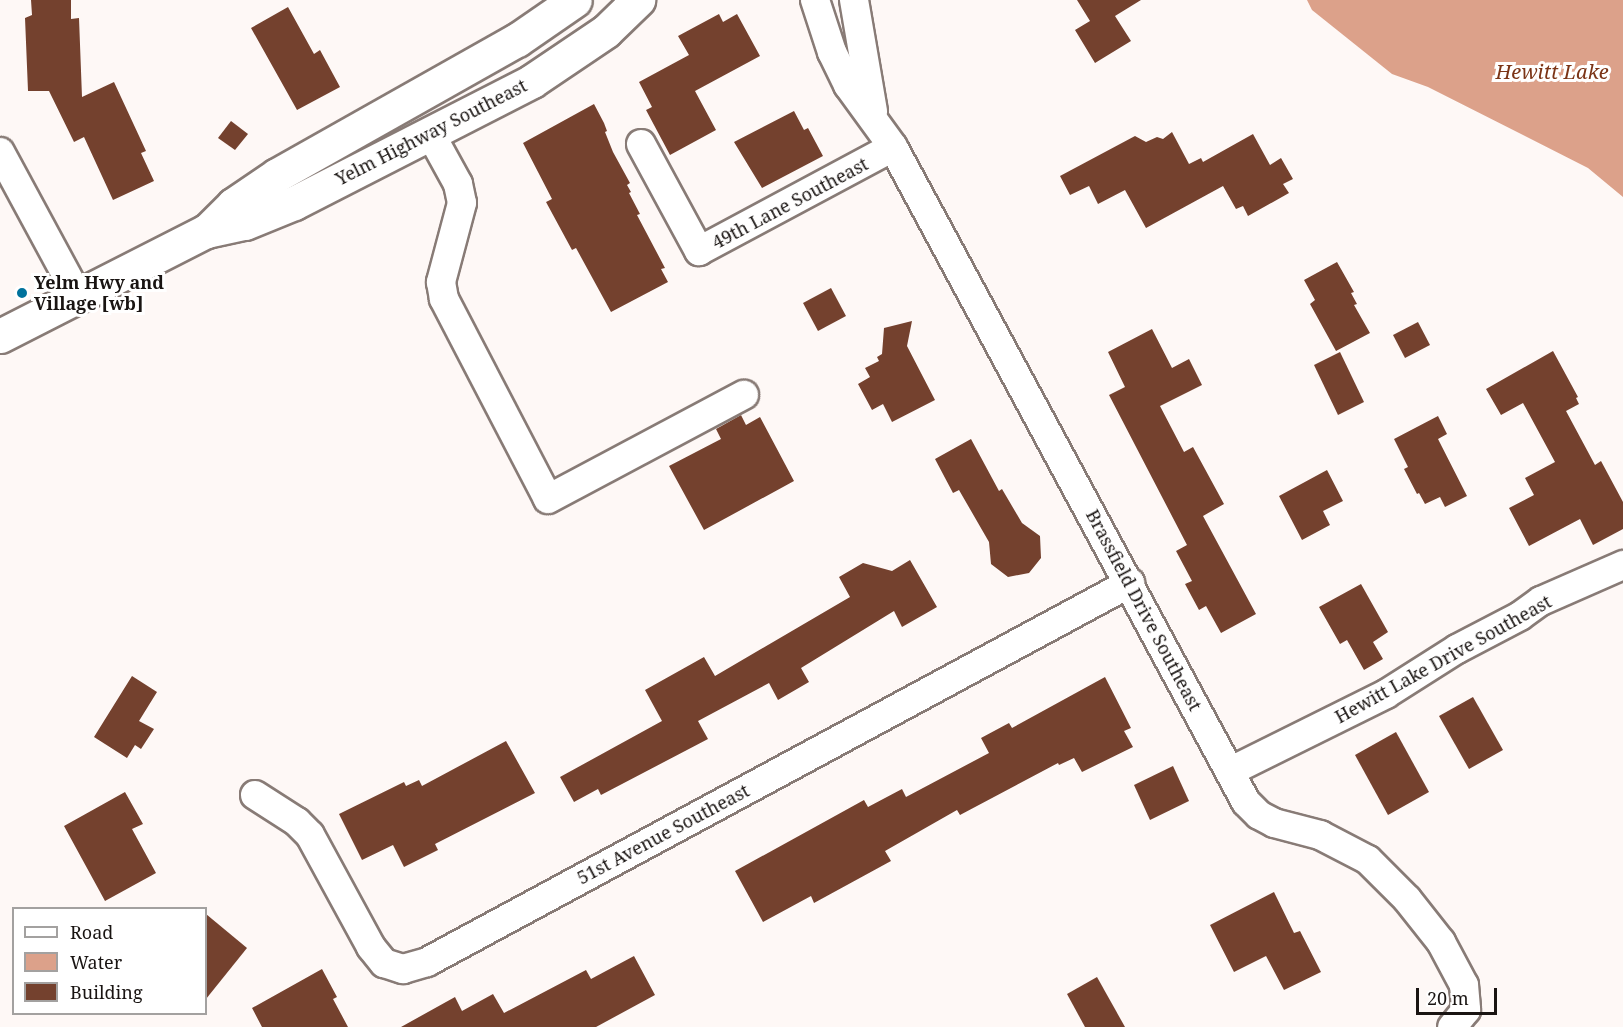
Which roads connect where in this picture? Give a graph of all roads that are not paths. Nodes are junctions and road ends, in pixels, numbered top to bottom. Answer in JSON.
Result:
{"nodes":[{"id":1,"x":575,"y":0,"type":"edge"},
{"id":2,"x":638,"y":0,"type":"edge"},
{"id":3,"x":815,"y":0,"type":"edge"},
{"id":4,"x":854,"y":0,"type":"edge"},
{"id":5,"x":875,"y":119,"type":"junction"},
{"id":6,"x":430,"y":133,"type":"junction"},
{"id":7,"x":640,"y":144,"type":"dead end"},
{"id":8,"x":893,"y":147,"type":"junction"},
{"id":9,"x":0,"y":152,"type":"edge"},
{"id":10,"x":206,"y":231,"type":"junction"},
{"id":11,"x":78,"y":296,"type":"junction"},
{"id":12,"x":0,"y":336,"type":"edge"},
{"id":13,"x":744,"y":395,"type":"dead end"},
{"id":14,"x":1623,"y":565,"type":"edge"},
{"id":15,"x":1130,"y":583,"type":"junction"},
{"id":16,"x":1231,"y":771,"type":"junction"},
{"id":17,"x":255,"y":795,"type":"dead end"},
{"id":18,"x":1452,"y":1027,"type":"edge"}],
"edges":[{"from":1,"to":10,"type":"main road","name":"Yelm Highway Southeast"},
{"from":2,"to":6,"type":"main road","name":"Yelm Highway Southeast"},
{"from":3,"to":5,"type":"street","name":"Brassfield Drive Southeast"},
{"from":4,"to":5,"type":"street","name":"Brassfield Drive Southeast"},
{"from":5,"to":8,"type":"street","name":"Brassfield Drive Southeast"},
{"from":6,"to":10,"type":"main road","name":"Yelm Highway Southeast"},
{"from":6,"to":13,"type":"street"},
{"from":7,"to":8,"type":"street","name":"49th Lane Southeast"},
{"from":8,"to":15,"type":"street","name":"Brassfield Drive Southeast"},
{"from":9,"to":11,"type":"street"},
{"from":10,"to":11,"type":"main road","name":"Yelm Highway Southeast"},
{"from":11,"to":12,"type":"main road","name":"Yelm Highway Southeast"},
{"from":14,"to":16,"type":"street","name":"Hewitt Lake Drive Southeast"},
{"from":15,"to":16,"type":"street","name":"Brassfield Drive Southeast"},
{"from":15,"to":17,"type":"street","name":"51st Avenue Southeast"},
{"from":16,"to":18,"type":"street","name":"Brassfield Drive Southeast"}]}
